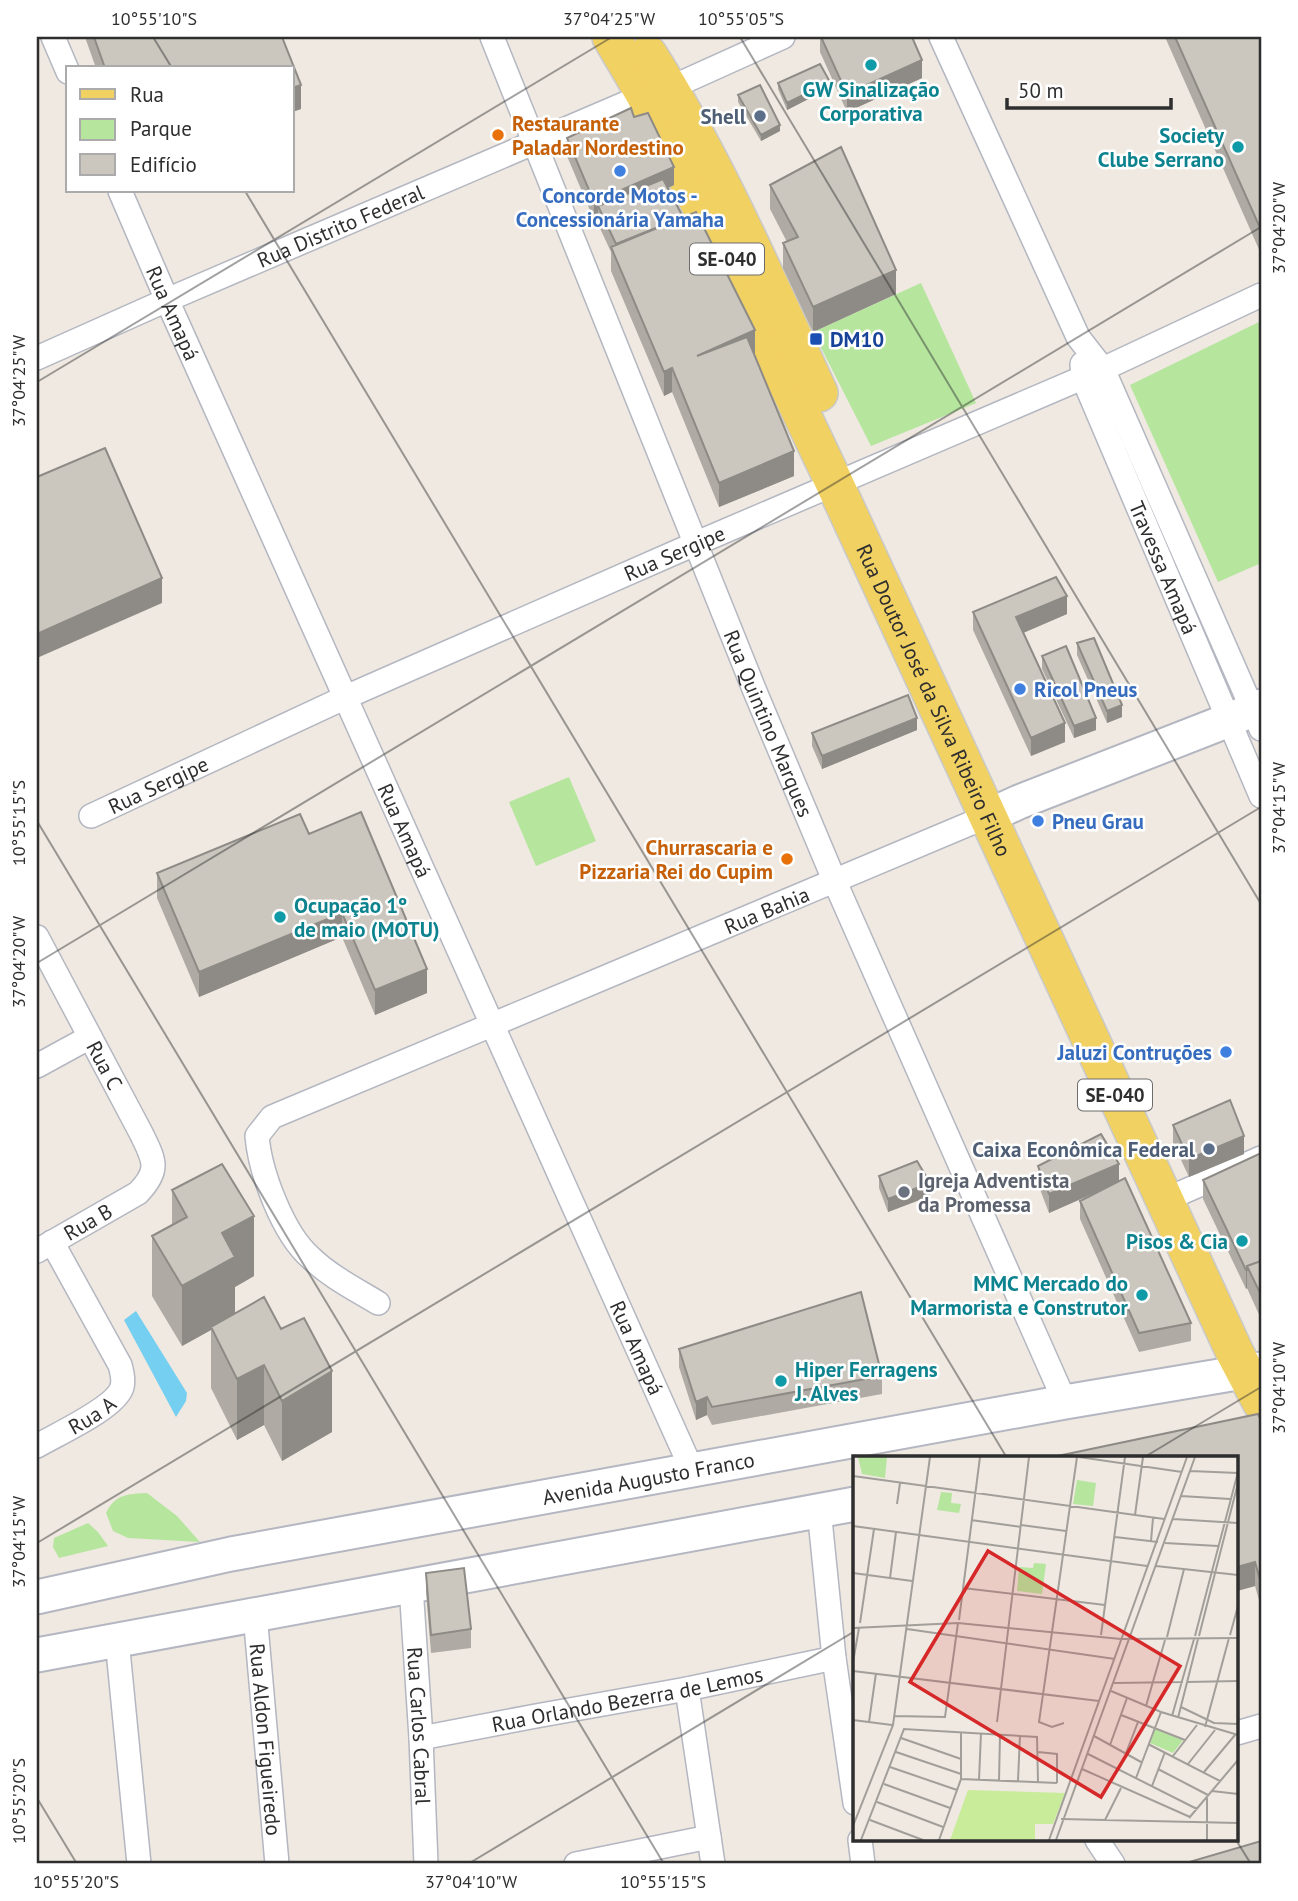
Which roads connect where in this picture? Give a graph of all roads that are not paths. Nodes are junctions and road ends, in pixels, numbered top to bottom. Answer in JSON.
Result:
{"nodes":[{"id":1,"x":53,"y":37,"type":"edge"},
{"id":2,"x":492,"y":37,"type":"edge"},
{"id":3,"x":611,"y":37,"type":"edge"},
{"id":4,"x":637,"y":37,"type":"edge"},
{"id":5,"x":783,"y":37,"type":"edge"},
{"id":6,"x":941,"y":37,"type":"edge"},
{"id":7,"x":66,"y":67,"type":"edge"},
{"id":8,"x":657,"y":91,"type":"junction"},
{"id":9,"x":535,"y":142,"type":"junction"},
{"id":10,"x":120,"y":192,"type":"edge"},
{"id":11,"x":1261,"y":296,"type":"edge"},
{"id":12,"x":167,"y":300,"type":"junction"},
{"id":13,"x":37,"y":358,"type":"edge"},
{"id":14,"x":1093,"y":373,"type":"junction"},
{"id":15,"x":846,"y":480,"type":"junction"},
{"id":16,"x":697,"y":543,"type":"junction"},
{"id":17,"x":346,"y":697,"type":"junction"},
{"id":18,"x":1247,"y":716,"type":"edge"},
{"id":19,"x":1261,"y":796,"type":"edge"},
{"id":20,"x":998,"y":812,"type":"junction"},
{"id":21,"x":91,"y":816,"type":"dead end"},
{"id":22,"x":835,"y":882,"type":"junction"},
{"id":23,"x":37,"y":937,"type":"edge"},
{"id":24,"x":493,"y":1023,"type":"junction"},
{"id":25,"x":90,"y":1038,"type":"junction"},
{"id":26,"x":37,"y":1066,"type":"edge"},
{"id":27,"x":1261,"y":1158,"type":"edge"},
{"id":28,"x":1183,"y":1192,"type":"junction"},
{"id":29,"x":138,"y":1193,"type":"joint"},
{"id":30,"x":45,"y":1246,"type":"edge"},
{"id":31,"x":378,"y":1303,"type":"dead end"},
{"id":32,"x":1255,"y":1390,"type":"edge"},
{"id":33,"x":1065,"y":1402,"type":"junction"},
{"id":34,"x":37,"y":1446,"type":"edge"},
{"id":35,"x":692,"y":1470,"type":"junction"},
{"id":36,"x":853,"y":1504,"type":"edge"},
{"id":37,"x":819,"y":1509,"type":"junction"},
{"id":38,"x":411,"y":1586,"type":"junction"},
{"id":39,"x":37,"y":1597,"type":"edge"},
{"id":40,"x":255,"y":1614,"type":"junction"},
{"id":41,"x":117,"y":1640,"type":"junction"},
{"id":42,"x":37,"y":1655,"type":"edge"},
{"id":43,"x":834,"y":1658,"type":"junction"},
{"id":44,"x":687,"y":1689,"type":"junction"},
{"id":45,"x":1261,"y":1726,"type":"edge"},
{"id":46,"x":1238,"y":1733,"type":"edge"},
{"id":47,"x":421,"y":1738,"type":"junction"},
{"id":48,"x":853,"y":1789,"type":"edge"},
{"id":49,"x":709,"y":1837,"type":"junction"},
{"id":50,"x":860,"y":1842,"type":"edge"},
{"id":51,"x":1098,"y":1842,"type":"edge"},
{"id":52,"x":139,"y":1864,"type":"edge"},
{"id":53,"x":277,"y":1864,"type":"edge"},
{"id":54,"x":426,"y":1864,"type":"edge"},
{"id":55,"x":576,"y":1864,"type":"edge"},
{"id":56,"x":713,"y":1864,"type":"edge"},
{"id":57,"x":863,"y":1864,"type":"edge"},
{"id":58,"x":1113,"y":1864,"type":"edge"}],
"edges":[{"from":1,"to":7,"type":"street"},
{"from":2,"to":9,"type":"street","name":"Rua Quintino Marques"},
{"from":3,"to":8,"type":"main road","name":"Rua Doutor José da Silva Ribeiro Filho","number":"SE-040"},
{"from":4,"to":8,"type":"main road","name":"Rua Doutor José da Silva Ribeiro Filho","number":"SE-040"},
{"from":5,"to":8,"type":"street","name":"Rua Distrito Federal"},
{"from":6,"to":14,"type":"street","name":"Travessa Amapá"},
{"from":8,"to":9,"type":"street","name":"Rua Distrito Federal"},
{"from":8,"to":15,"type":"main road","name":"Rua Doutor José da Silva Ribeiro Filho","number":"SE-040"},
{"from":9,"to":12,"type":"street","name":"Rua Distrito Federal"},
{"from":9,"to":16,"type":"street","name":"Rua Quintino Marques"},
{"from":10,"to":12,"type":"street","name":"Rua Amapá"},
{"from":11,"to":14,"type":"street","name":"Rua Sergipe"},
{"from":12,"to":13,"type":"street","name":"Rua Distrito Federal"},
{"from":12,"to":17,"type":"street","name":"Rua Amapá"},
{"from":14,"to":15,"type":"street","name":"Rua Sergipe"},
{"from":14,"to":18,"type":"street","name":"Travessa Amapá"},
{"from":15,"to":16,"type":"street","name":"Rua Sergipe"},
{"from":15,"to":20,"type":"main road","name":"Rua Doutor José da Silva Ribeiro Filho","number":"SE-040"},
{"from":16,"to":17,"type":"street","name":"Rua Sergipe"},
{"from":16,"to":22,"type":"street","name":"Rua Quintino Marques"},
{"from":17,"to":21,"type":"street","name":"Rua Sergipe"},
{"from":17,"to":24,"type":"street","name":"Rua Amapá"},
{"from":18,"to":19,"type":"street","name":"Travessa Amapá"},
{"from":18,"to":20,"type":"main road","name":"Rua Bahia"},
{"from":20,"to":22,"type":"street","name":"Rua Bahia"},
{"from":20,"to":28,"type":"main road","name":"Rua Doutor José da Silva Ribeiro Filho","number":"SE-040"},
{"from":20,"to":32,"type":"main road","name":"Rua Doutor José da Silva Ribeiro Filho","number":"SE-040"},
{"from":22,"to":24,"type":"street","name":"Rua Bahia"},
{"from":22,"to":33,"type":"street","name":"Rua Quintino Marques"},
{"from":23,"to":25,"type":"street","name":"Rua C"},
{"from":24,"to":31,"type":"street","name":"Rua Bahia"},
{"from":24,"to":35,"type":"street","name":"Rua Amapá"},
{"from":25,"to":26,"type":"street"},
{"from":25,"to":29,"type":"street","name":"Rua C"},
{"from":27,"to":28,"type":"street"},
{"from":28,"to":32,"type":"main road","name":"Rua Doutor José da Silva Ribeiro Filho","number":"SE-040"},
{"from":29,"to":30,"type":"street","name":"Rua B"},
{"from":30,"to":34,"type":"street","name":"Rua A"},
{"from":32,"to":33,"type":"main road","name":"Avenida Augusto Franco"},
{"from":33,"to":35,"type":"main road","name":"Avenida Augusto Franco"},
{"from":35,"to":39,"type":"main road","name":"Avenida Augusto Franco"},
{"from":36,"to":37,"type":"main road"},
{"from":37,"to":38,"type":"main road"},
{"from":37,"to":43,"type":"street"},
{"from":38,"to":40,"type":"main road"},
{"from":38,"to":47,"type":"street","name":"Rua Carlos Cabral"},
{"from":40,"to":41,"type":"main road"},
{"from":40,"to":53,"type":"street","name":"Rua Aldon Figueiredo"},
{"from":41,"to":42,"type":"main road"},
{"from":41,"to":52,"type":"street"},
{"from":43,"to":44,"type":"street","name":"Rua Orlando Bezerra de Lemos"},
{"from":43,"to":48,"type":"street"},
{"from":44,"to":47,"type":"street","name":"Rua Orlando Bezerra de Lemos"},
{"from":44,"to":49,"type":"street"},
{"from":45,"to":46,"type":"street"},
{"from":47,"to":54,"type":"street","name":"Rua Carlos Cabral"},
{"from":49,"to":55,"type":"street"},
{"from":49,"to":56,"type":"street"},
{"from":50,"to":57,"type":"street"},
{"from":51,"to":58,"type":"street"}]}
